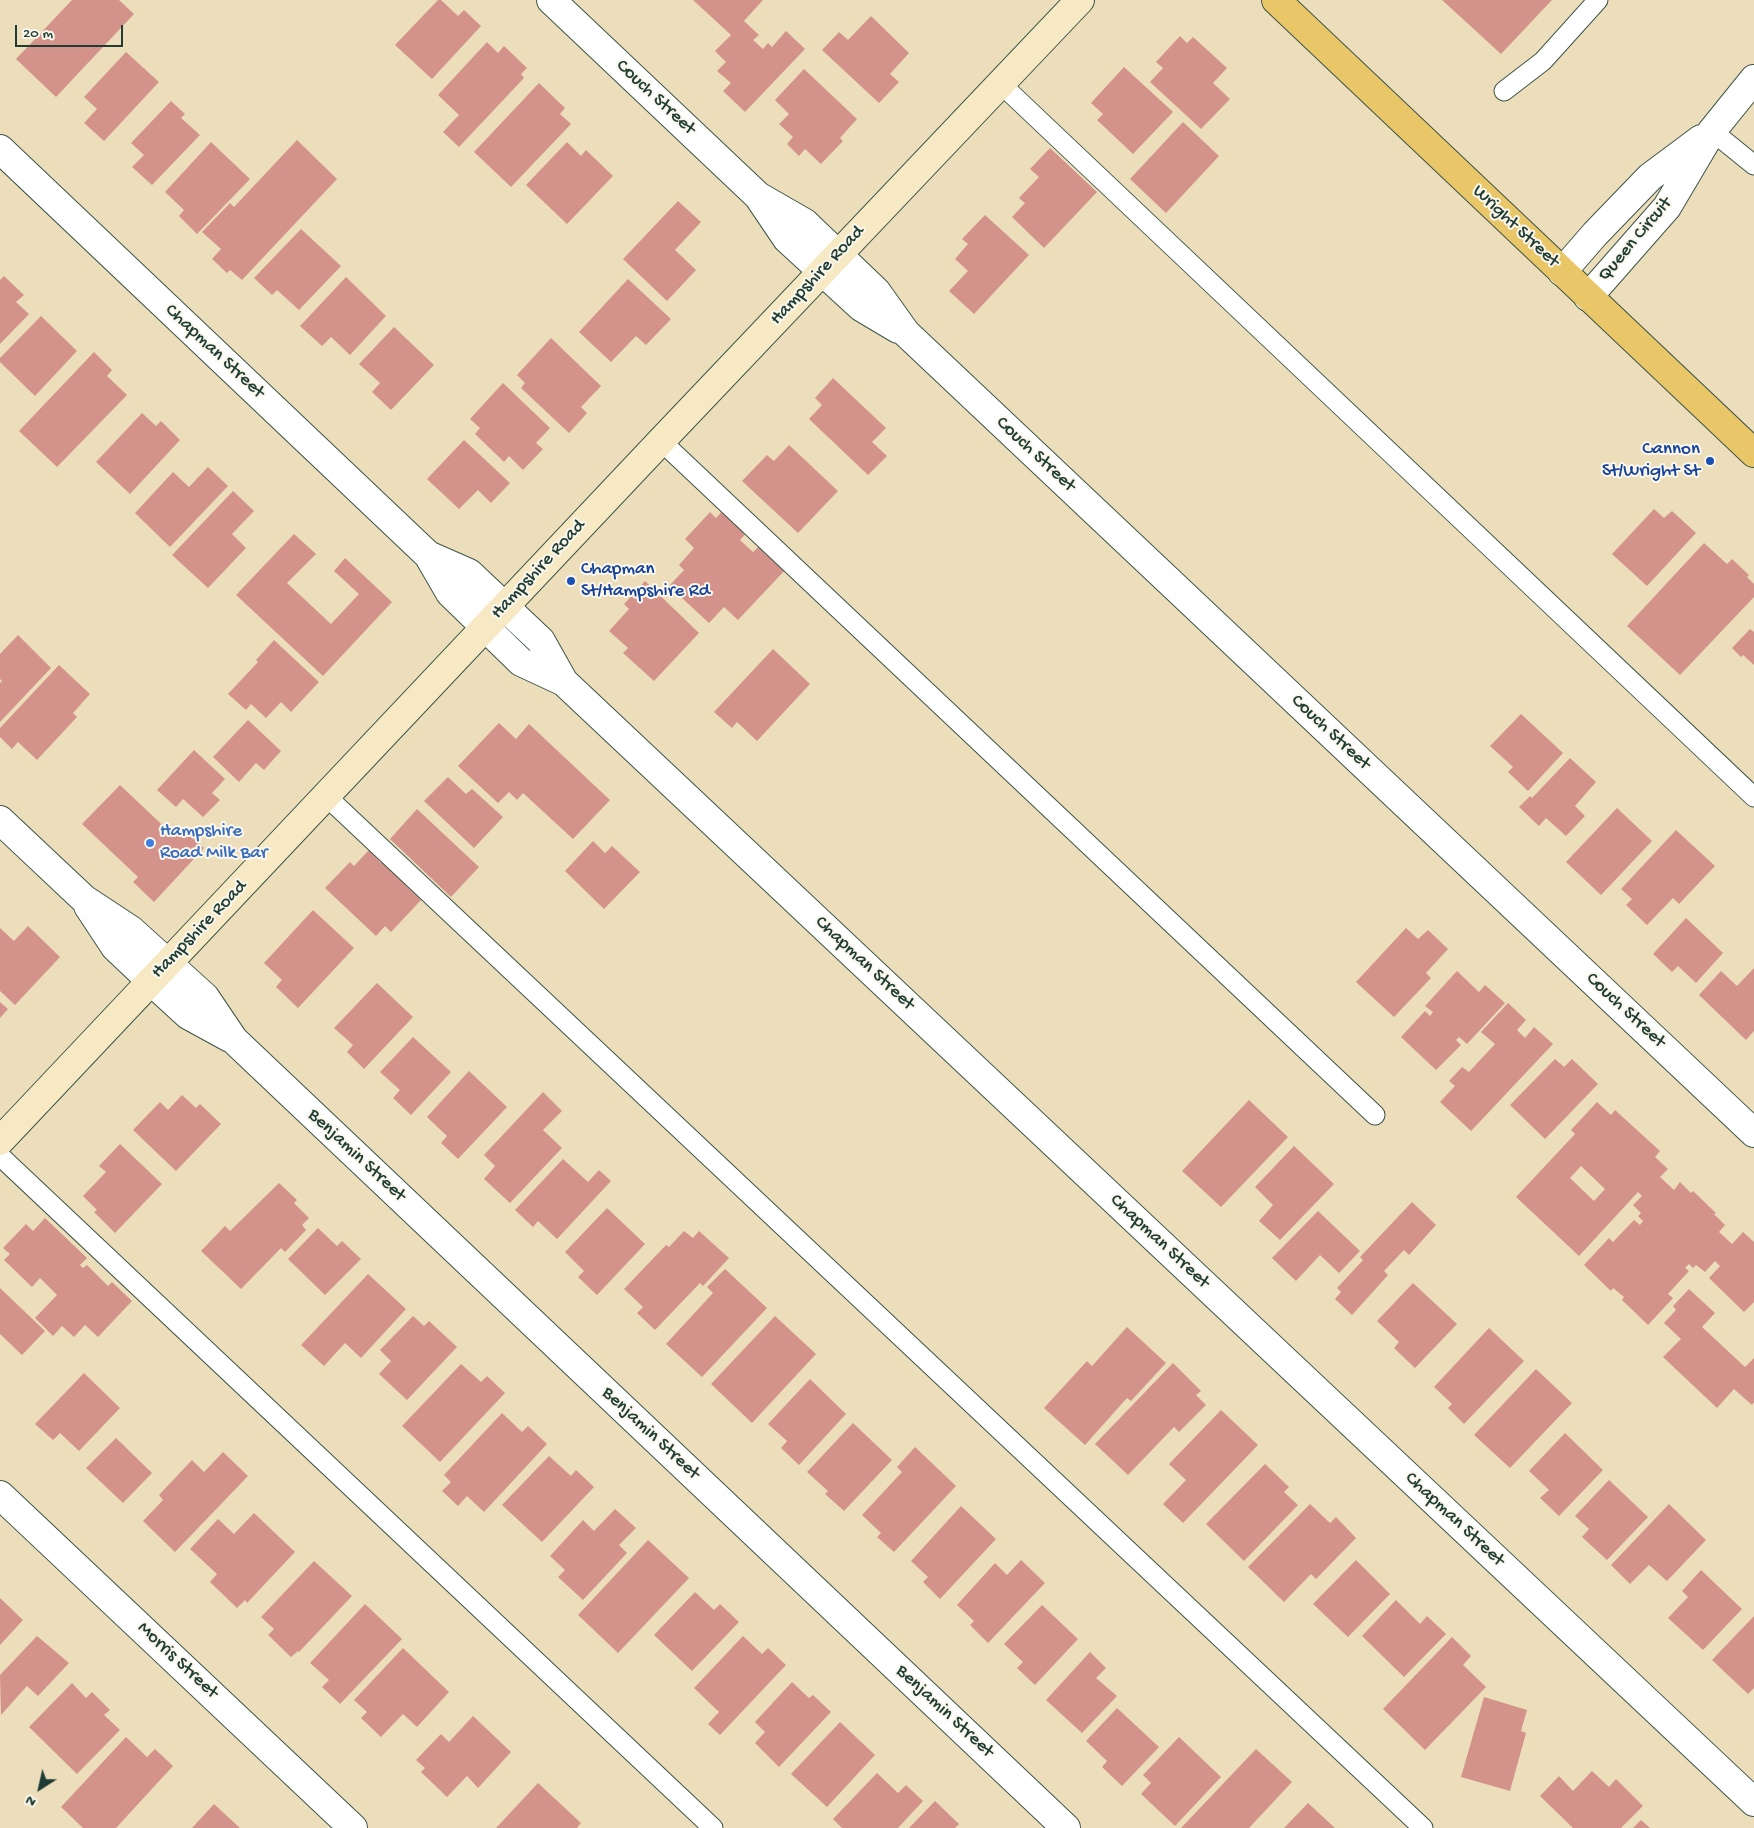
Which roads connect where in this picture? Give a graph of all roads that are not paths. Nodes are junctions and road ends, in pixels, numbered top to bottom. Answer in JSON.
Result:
{"nodes":[{"id":1,"x":551,"y":0,"type":"edge"},
{"id":2,"x":1080,"y":0,"type":"edge"},
{"id":3,"x":1276,"y":0,"type":"edge"},
{"id":4,"x":1598,"y":0,"type":"edge"},
{"id":5,"x":1754,"y":79,"type":"edge"},
{"id":6,"x":1001,"y":84,"type":"junction"},
{"id":7,"x":1504,"y":91,"type":"dead end"},
{"id":8,"x":1712,"y":131,"type":"junction"},
{"id":9,"x":0,"y":149,"type":"edge"},
{"id":10,"x":1754,"y":165,"type":"edge"},
{"id":11,"x":831,"y":264,"type":"junction"},
{"id":12,"x":1562,"y":272,"type":"junction"},
{"id":13,"x":1588,"y":297,"type":"junction"},
{"id":14,"x":661,"y":441,"type":"junction"},
{"id":15,"x":1754,"y":453,"type":"edge"},
{"id":16,"x":428,"y":555,"type":"junction"},
{"id":17,"x":504,"y":607,"type":"junction"},
{"id":18,"x":485,"y":628,"type":"junction"},
{"id":19,"x":564,"y":682,"type":"junction"},
{"id":20,"x":326,"y":796,"type":"junction"},
{"id":21,"x":1754,"y":797,"type":"edge"},
{"id":22,"x":0,"y":820,"type":"edge"},
{"id":23,"x":160,"y":972,"type":"junction"},
{"id":24,"x":1375,"y":1115,"type":"dead end"},
{"id":25,"x":1754,"y":1133,"type":"edge"},
{"id":26,"x":0,"y":1141,"type":"edge"},
{"id":27,"x":0,"y":1156,"type":"edge"},
{"id":28,"x":0,"y":1494,"type":"edge"},
{"id":29,"x":1754,"y":1802,"type":"edge"},
{"id":30,"x":354,"y":1828,"type":"edge"},
{"id":31,"x":713,"y":1828,"type":"edge"},
{"id":32,"x":1066,"y":1828,"type":"edge"},
{"id":33,"x":1423,"y":1828,"type":"edge"}],
"edges":[{"from":1,"to":11,"type":"street","name":"Couch Street"},
{"from":2,"to":6,"type":"street","name":"Hampshire Road"},
{"from":3,"to":12,"type":"main road","name":"Wright Street"},
{"from":4,"to":7,"type":"lane"},
{"from":5,"to":8,"type":"street","name":"Queen Circuit"},
{"from":6,"to":11,"type":"street","name":"Hampshire Road"},
{"from":6,"to":21,"type":"lane"},
{"from":8,"to":10,"type":"lane"},
{"from":8,"to":12,"type":"street","name":"Queen Circuit"},
{"from":8,"to":13,"type":"street","name":"Queen Circuit"},
{"from":9,"to":16,"type":"street","name":"Chapman Street"},
{"from":11,"to":14,"type":"street","name":"Hampshire Road"},
{"from":11,"to":25,"type":"street","name":"Couch Street"},
{"from":12,"to":13,"type":"main road","name":"Wright Street"},
{"from":13,"to":15,"type":"main road","name":"Wright Street"},
{"from":14,"to":17,"type":"street","name":"Hampshire Road"},
{"from":14,"to":24,"type":"lane"},
{"from":16,"to":17,"type":"street","name":"Chapman Street"},
{"from":16,"to":18,"type":"street","name":"Chapman Street"},
{"from":17,"to":18,"type":"street","name":"Hampshire Road"},
{"from":17,"to":19,"type":"street","name":"Chapman Street"},
{"from":18,"to":19,"type":"street","name":"Chapman Street"},
{"from":18,"to":20,"type":"street","name":"Hampshire Road"},
{"from":19,"to":29,"type":"street","name":"Chapman Street"},
{"from":20,"to":23,"type":"street","name":"Hampshire Road"},
{"from":20,"to":33,"type":"lane"},
{"from":22,"to":23,"type":"street","name":"Benjamin Street"},
{"from":23,"to":26,"type":"street","name":"Hampshire Road"},
{"from":23,"to":32,"type":"street","name":"Benjamin Street"},
{"from":27,"to":31,"type":"lane"},
{"from":28,"to":30,"type":"street","name":"Morris Street"}]}
